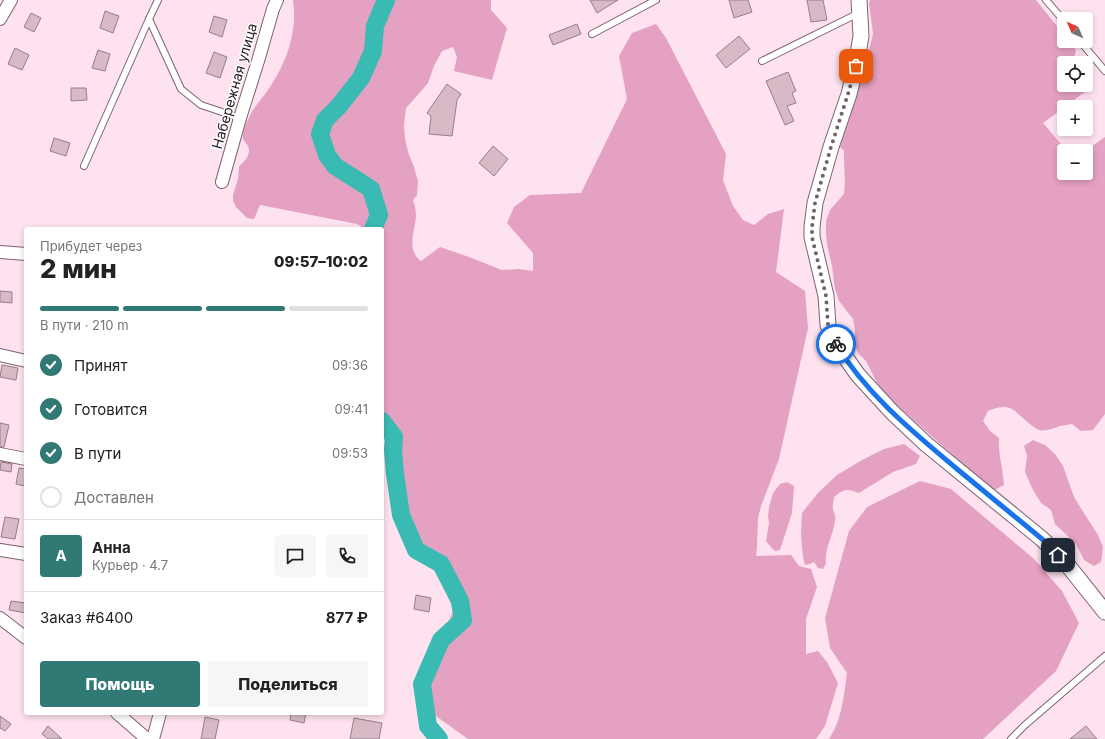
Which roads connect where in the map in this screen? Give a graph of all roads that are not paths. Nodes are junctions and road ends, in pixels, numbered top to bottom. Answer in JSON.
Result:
{"nodes":[{"id":1,"x":11,"y":0,"type":"edge"},
{"id":2,"x":158,"y":0,"type":"edge"},
{"id":3,"x":277,"y":0,"type":"edge"},
{"id":4,"x":656,"y":0,"type":"edge"},
{"id":5,"x":1046,"y":0,"type":"edge"},
{"id":6,"x":860,"y":6,"type":"edge"},
{"id":7,"x":1057,"y":13,"type":"edge"},
{"id":8,"x":0,"y":18,"type":"edge"},
{"id":9,"x":148,"y":19,"type":"junction"},
{"id":10,"x":592,"y":34,"type":"dead end"},
{"id":11,"x":1086,"y":48,"type":"edge"},
{"id":12,"x":762,"y":62,"type":"dead end"},
{"id":13,"x":1105,"y":72,"type":"edge"},
{"id":14,"x":240,"y":118,"type":"junction"},
{"id":15,"x":84,"y":166,"type":"dead end"},
{"id":16,"x":222,"y":182,"type":"dead end"},
{"id":17,"x":0,"y":252,"type":"edge"},
{"id":18,"x":24,"y":254,"type":"edge"},
{"id":19,"x":0,"y":355,"type":"edge"},
{"id":20,"x":24,"y":361,"type":"edge"},
{"id":21,"x":0,"y":454,"type":"edge"},
{"id":22,"x":24,"y":459,"type":"edge"},
{"id":23,"x":0,"y":550,"type":"edge"},
{"id":24,"x":24,"y":554,"type":"edge"},
{"id":25,"x":1105,"y":612,"type":"edge"},
{"id":26,"x":0,"y":618,"type":"edge"},
{"id":27,"x":24,"y":636,"type":"edge"},
{"id":28,"x":1105,"y":656,"type":"edge"},
{"id":29,"x":119,"y":715,"type":"edge"},
{"id":30,"x":159,"y":715,"type":"edge"},
{"id":31,"x":147,"y":739,"type":"edge"},
{"id":32,"x":153,"y":739,"type":"edge"},
{"id":33,"x":1011,"y":739,"type":"edge"}],
"edges":[{"from":1,"to":8,"type":"street"},
{"from":2,"to":9,"type":"lane"},
{"from":3,"to":14,"type":"street","name":"Набережная улица"},
{"from":4,"to":10,"type":"lane"},
{"from":5,"to":7,"type":"lane"},
{"from":6,"to":12,"type":"lane"},
{"from":6,"to":25,"type":"street"},
{"from":9,"to":14,"type":"lane"},
{"from":9,"to":15,"type":"lane"},
{"from":11,"to":13,"type":"lane"},
{"from":14,"to":16,"type":"street","name":"Набережная улица"},
{"from":17,"to":18,"type":"street"},
{"from":19,"to":20,"type":"street"},
{"from":21,"to":22,"type":"street"},
{"from":23,"to":24,"type":"street"},
{"from":26,"to":27,"type":"street"},
{"from":28,"to":33,"type":"lane"},
{"from":29,"to":31,"type":"street"},
{"from":30,"to":32,"type":"street"}]}
